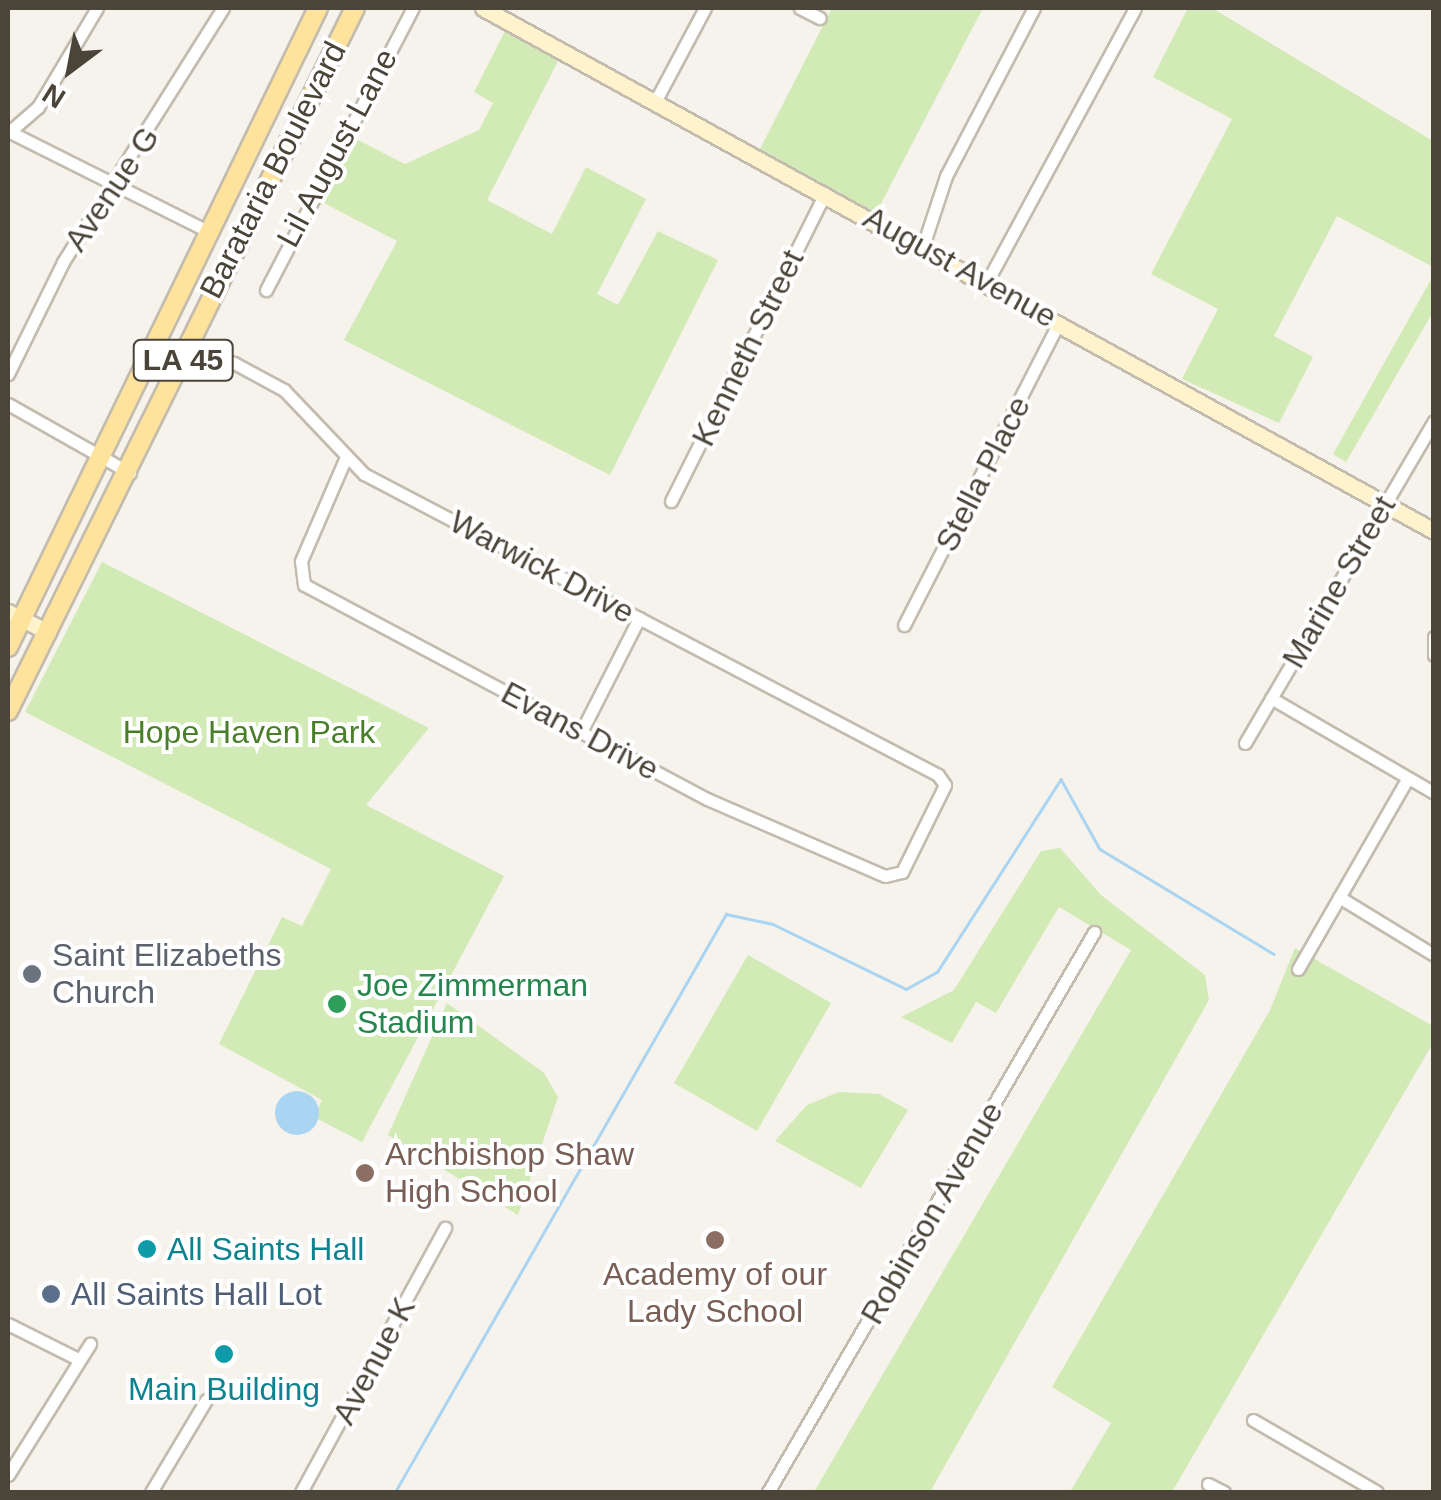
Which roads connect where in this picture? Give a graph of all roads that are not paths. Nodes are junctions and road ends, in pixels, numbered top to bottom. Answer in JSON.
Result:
{"nodes":[{"id":1,"x":97,"y":8,"type":"edge"},
{"id":2,"x":223,"y":8,"type":"edge"},
{"id":3,"x":318,"y":8,"type":"edge"},
{"id":4,"x":355,"y":8,"type":"edge"},
{"id":5,"x":413,"y":8,"type":"edge"},
{"id":6,"x":483,"y":8,"type":"edge"},
{"id":7,"x":705,"y":8,"type":"edge"},
{"id":8,"x":800,"y":8,"type":"edge"},
{"id":9,"x":1034,"y":8,"type":"edge"},
{"id":10,"x":1135,"y":8,"type":"edge"},
{"id":11,"x":820,"y":18,"type":"dead end"},
{"id":12,"x":656,"y":100,"type":"junction"},
{"id":13,"x":8,"y":132,"type":"edge"},
{"id":14,"x":114,"y":186,"type":"junction"},
{"id":15,"x":825,"y":194,"type":"junction"},
{"id":16,"x":208,"y":231,"type":"junction"},
{"id":17,"x":923,"y":246,"type":"junction"},
{"id":18,"x":988,"y":282,"type":"junction"},
{"id":19,"x":266,"y":290,"type":"dead end"},
{"id":20,"x":1060,"y":322,"type":"junction"},
{"id":21,"x":158,"y":342,"type":"junction"},
{"id":22,"x":185,"y":355,"type":"junction"},
{"id":23,"x":8,"y":374,"type":"edge"},
{"id":24,"x":8,"y":404,"type":"edge"},
{"id":25,"x":1434,"y":421,"type":"edge"},
{"id":26,"x":105,"y":455,"type":"junction"},
{"id":27,"x":346,"y":457,"type":"junction"},
{"id":28,"x":131,"y":474,"type":"junction"},
{"id":29,"x":671,"y":502,"type":"dead end"},
{"id":30,"x":1386,"y":503,"type":"junction"},
{"id":31,"x":1434,"y":530,"type":"edge"},
{"id":32,"x":14,"y":615,"type":"edge"},
{"id":33,"x":640,"y":618,"type":"junction"},
{"id":34,"x":904,"y":625,"type":"dead end"},
{"id":35,"x":48,"y":632,"type":"junction"},
{"id":36,"x":1434,"y":637,"type":"edge"},
{"id":37,"x":8,"y":647,"type":"edge"},
{"id":38,"x":1433,"y":654,"type":"edge"},
{"id":39,"x":1272,"y":698,"type":"junction"},
{"id":40,"x":8,"y":710,"type":"edge"},
{"id":41,"x":581,"y":732,"type":"junction"},
{"id":42,"x":1246,"y":743,"type":"dead end"},
{"id":43,"x":1408,"y":778,"type":"junction"},
{"id":44,"x":1434,"y":793,"type":"edge"},
{"id":45,"x":885,"y":876,"type":"joint"},
{"id":46,"x":1339,"y":897,"type":"junction"},
{"id":47,"x":1094,"y":932,"type":"dead end"},
{"id":48,"x":1434,"y":955,"type":"edge"},
{"id":49,"x":1298,"y":969,"type":"dead end"},
{"id":50,"x":445,"y":1228,"type":"dead end"},
{"id":51,"x":8,"y":1324,"type":"edge"},
{"id":52,"x":90,"y":1344,"type":"dead end"},
{"id":53,"x":76,"y":1358,"type":"junction"},
{"id":54,"x":206,"y":1400,"type":"dead end"},
{"id":55,"x":1252,"y":1420,"type":"dead end"},
{"id":56,"x":8,"y":1475,"type":"edge"},
{"id":57,"x":1208,"y":1484,"type":"dead end"},
{"id":58,"x":151,"y":1492,"type":"edge"},
{"id":59,"x":301,"y":1492,"type":"edge"},
{"id":60,"x":768,"y":1492,"type":"edge"},
{"id":61,"x":1224,"y":1492,"type":"edge"},
{"id":62,"x":1378,"y":1492,"type":"edge"}],
"edges":[{"from":1,"to":13,"type":"street"},
{"from":2,"to":14,"type":"street","name":"Avenue G"},
{"from":3,"to":16,"type":"main road","name":"Barataria Boulevard","number":"LA 45"},
{"from":4,"to":22,"type":"main road","name":"Barataria Boulevard","number":"LA 45"},
{"from":5,"to":19,"type":"street","name":"Lil August Lane"},
{"from":6,"to":12,"type":"street","name":"August Avenue"},
{"from":7,"to":12,"type":"street"},
{"from":8,"to":11,"type":"street"},
{"from":9,"to":17,"type":"street"},
{"from":10,"to":18,"type":"street"},
{"from":12,"to":15,"type":"street","name":"August Avenue"},
{"from":13,"to":14,"type":"street"},
{"from":14,"to":16,"type":"street"},
{"from":14,"to":23,"type":"street","name":"Avenue G"},
{"from":15,"to":17,"type":"street","name":"August Avenue"},
{"from":15,"to":29,"type":"street","name":"Kenneth Street"},
{"from":16,"to":21,"type":"main road","name":"Barataria Boulevard","number":"LA 45"},
{"from":17,"to":18,"type":"street","name":"August Avenue"},
{"from":18,"to":20,"type":"street","name":"August Avenue"},
{"from":20,"to":30,"type":"street","name":"August Avenue"},
{"from":20,"to":34,"type":"street","name":"Stella Place"},
{"from":21,"to":22,"type":"street","name":"Warwick Drive"},
{"from":21,"to":26,"type":"main road","name":"Barataria Boulevard","number":"LA 45"},
{"from":22,"to":27,"type":"street","name":"Warwick Drive"},
{"from":22,"to":28,"type":"main road","name":"Barataria Boulevard","number":"LA 45"},
{"from":24,"to":26,"type":"street"},
{"from":25,"to":30,"type":"street","name":"Marine Street"},
{"from":26,"to":28,"type":"street"},
{"from":26,"to":32,"type":"main road","name":"Barataria Boulevard","number":"LA 45"},
{"from":27,"to":33,"type":"street","name":"Warwick Drive"},
{"from":27,"to":41,"type":"street","name":"Evans Drive"},
{"from":28,"to":35,"type":"main road","name":"Barataria Boulevard","number":"LA 45"},
{"from":30,"to":31,"type":"street","name":"August Avenue"},
{"from":30,"to":39,"type":"street","name":"Marine Street"},
{"from":32,"to":35,"type":"street"},
{"from":32,"to":37,"type":"main road","name":"Barataria Boulevard","number":"LA 45"},
{"from":33,"to":41,"type":"street"},
{"from":33,"to":45,"type":"street","name":"Warwick Drive"},
{"from":35,"to":40,"type":"main road","name":"Barataria Boulevard","number":"LA 45"},
{"from":36,"to":38,"type":"street"},
{"from":39,"to":42,"type":"street","name":"Marine Street"},
{"from":39,"to":43,"type":"street"},
{"from":41,"to":45,"type":"street","name":"Evans Drive"},
{"from":43,"to":44,"type":"street"},
{"from":43,"to":46,"type":"street"},
{"from":46,"to":48,"type":"street"},
{"from":46,"to":49,"type":"street"},
{"from":47,"to":60,"type":"street","name":"Robinson Avenue"},
{"from":50,"to":59,"type":"street","name":"Avenue K"},
{"from":51,"to":53,"type":"street"},
{"from":52,"to":53,"type":"street"},
{"from":53,"to":56,"type":"street"},
{"from":54,"to":58,"type":"street"},
{"from":55,"to":62,"type":"street"},
{"from":57,"to":61,"type":"street"}]}
